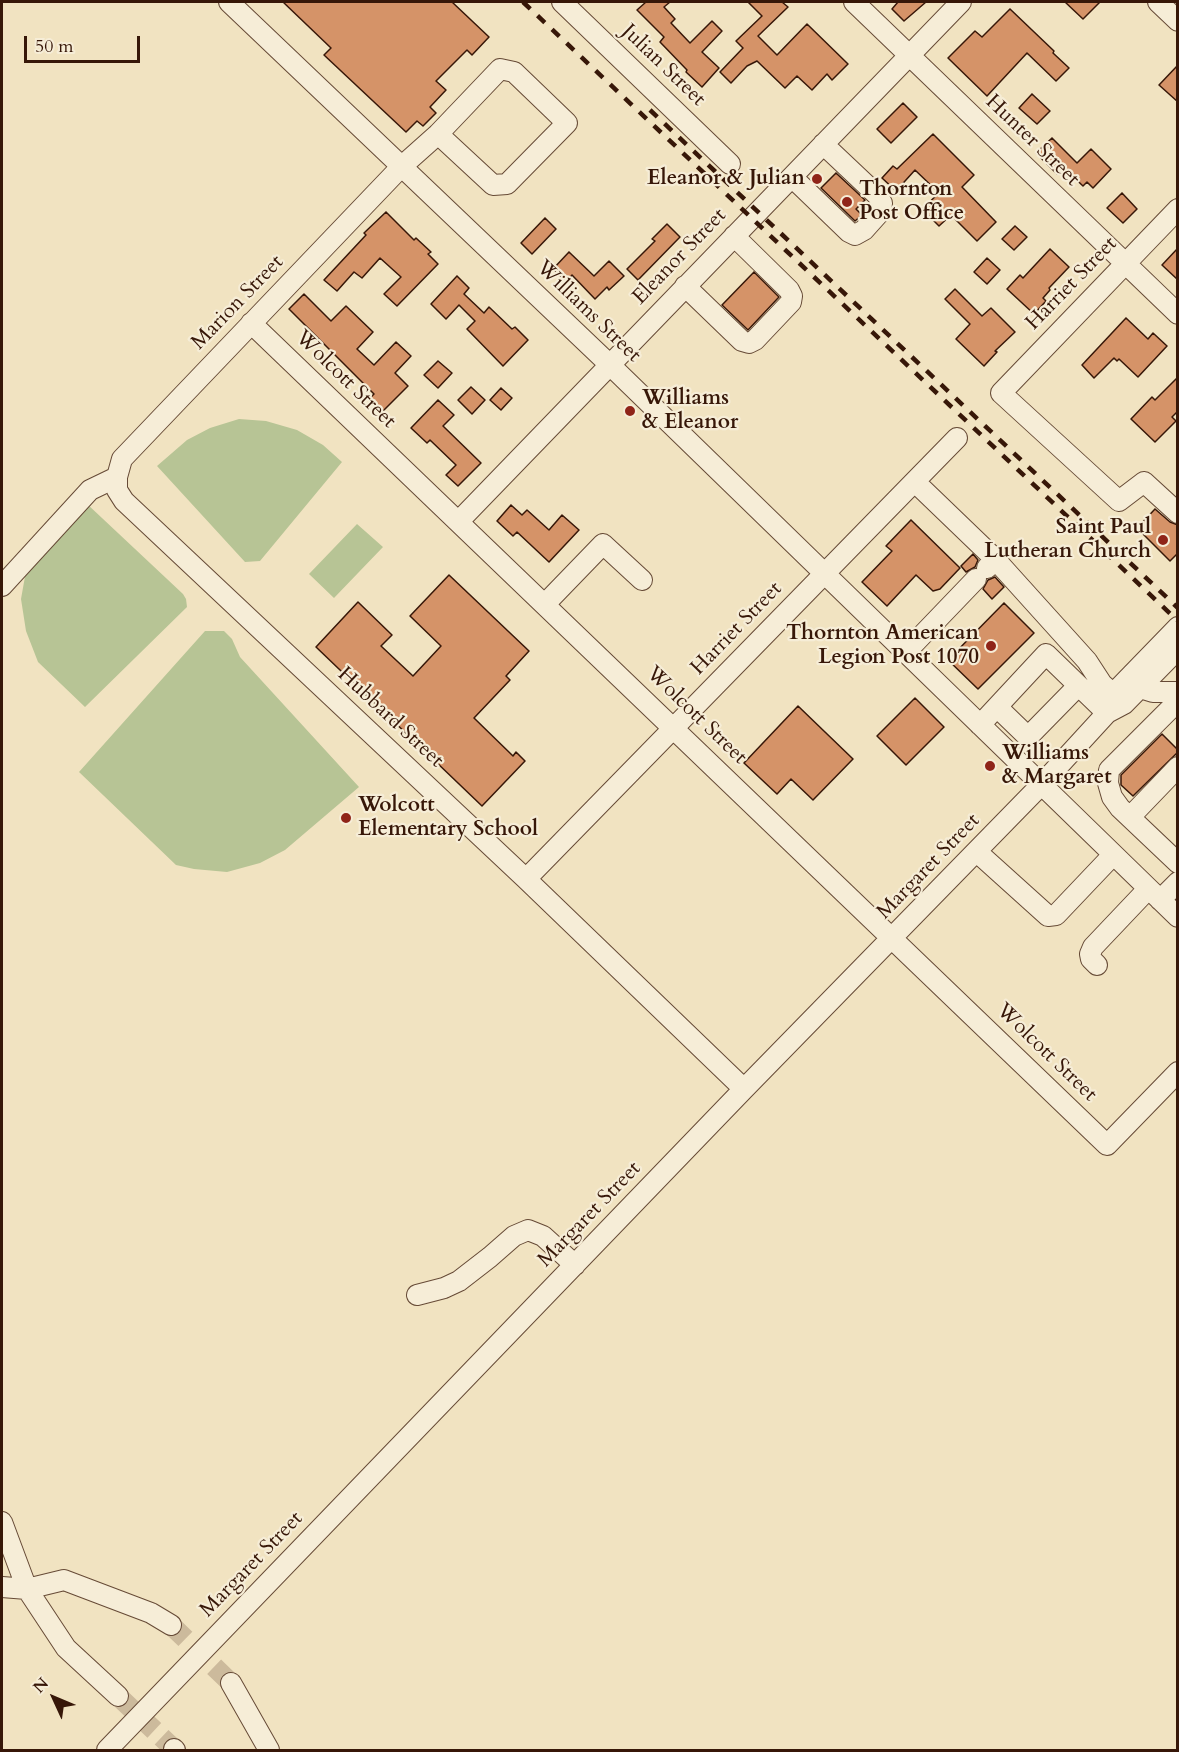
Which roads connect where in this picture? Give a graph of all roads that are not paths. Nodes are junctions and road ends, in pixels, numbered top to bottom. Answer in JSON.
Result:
{"nodes":[{"id":1,"x":229,"y":2,"type":"edge"},
{"id":2,"x":562,"y":2,"type":"edge"},
{"id":3,"x":854,"y":2,"type":"edge"},
{"id":4,"x":961,"y":2,"type":"edge"},
{"id":5,"x":1158,"y":2,"type":"edge"},
{"id":6,"x":1178,"y":21,"type":"edge"},
{"id":7,"x":910,"y":55,"type":"junction"},
{"id":8,"x":438,"y":134,"type":"junction"},
{"id":9,"x":823,"y":144,"type":"junction"},
{"id":10,"x":730,"y":164,"type":"dead end"},
{"id":11,"x":401,"y":167,"type":"junction"},
{"id":12,"x":792,"y":177,"type":"junction"},
{"id":13,"x":1178,"y":209,"type":"edge"},
{"id":14,"x":734,"y":236,"type":"junction"},
{"id":15,"x":1125,"y":264,"type":"junction"},
{"id":16,"x":685,"y":286,"type":"junction"},
{"id":17,"x":1178,"y":314,"type":"edge"},
{"id":18,"x":252,"y":323,"type":"junction"},
{"id":19,"x":609,"y":364,"type":"junction"},
{"id":20,"x":957,"y":438,"type":"dead end"},
{"id":21,"x":117,"y":477,"type":"junction"},
{"id":22,"x":915,"y":482,"type":"junction"},
{"id":23,"x":1178,"y":513,"type":"edge"},
{"id":24,"x":459,"y":521,"type":"junction"},
{"id":25,"x":986,"y":568,"type":"junction"},
{"id":26,"x":824,"y":574,"type":"junction"},
{"id":27,"x":642,"y":580,"type":"dead end"},
{"id":28,"x":2,"y":586,"type":"edge"},
{"id":29,"x":545,"y":604,"type":"junction"},
{"id":30,"x":1178,"y":627,"type":"edge"},
{"id":31,"x":906,"y":653,"type":"junction"},
{"id":32,"x":1172,"y":654,"type":"edge"},
{"id":33,"x":1078,"y":686,"type":"junction"},
{"id":34,"x":1140,"y":688,"type":"junction"},
{"id":35,"x":1177,"y":695,"type":"edge"},
{"id":36,"x":1119,"y":699,"type":"junction"},
{"id":37,"x":997,"y":707,"type":"junction"},
{"id":38,"x":1107,"y":713,"type":"junction"},
{"id":39,"x":980,"y":725,"type":"junction"},
{"id":40,"x":674,"y":728,"type":"junction"},
{"id":41,"x":1178,"y":767,"type":"edge"},
{"id":42,"x":1041,"y":785,"type":"junction"},
{"id":43,"x":1130,"y":817,"type":"junction"},
{"id":44,"x":977,"y":852,"type":"junction"},
{"id":45,"x":1113,"y":855,"type":"junction"},
{"id":46,"x":1178,"y":863,"type":"edge"},
{"id":47,"x":526,"y":879,"type":"junction"},
{"id":48,"x":1178,"y":882,"type":"edge"},
{"id":49,"x":1154,"y":894,"type":"junction"},
{"id":50,"x":1178,"y":917,"type":"edge"},
{"id":51,"x":893,"y":939,"type":"junction"},
{"id":52,"x":1097,"y":965,"type":"dead end"},
{"id":53,"x":1178,"y":1072,"type":"edge"},
{"id":54,"x":744,"y":1089,"type":"junction"},
{"id":55,"x":575,"y":1265,"type":"junction"},
{"id":56,"x":417,"y":1295,"type":"dead end"},
{"id":57,"x":2,"y":1522,"type":"edge"},
{"id":58,"x":2,"y":1587,"type":"edge"},
{"id":59,"x":27,"y":1589,"type":"junction"},
{"id":60,"x":171,"y":1624,"type":"tunnel mouth"},
{"id":61,"x":231,"y":1683,"type":"tunnel mouth"},
{"id":62,"x":118,"y":1696,"type":"tunnel mouth"},
{"id":63,"x":107,"y":1750,"type":"edge"},
{"id":64,"x":269,"y":1750,"type":"edge"}],
"edges":[{"from":1,"to":11,"type":"street","name":"Williams Street"},
{"from":2,"to":10,"type":"street","name":"Julian Street"},
{"from":3,"to":7,"type":"street","name":"Hunter Street"},
{"from":4,"to":7,"type":"street","name":"Eleanor Street"},
{"from":5,"to":6,"type":"street"},
{"from":7,"to":9,"type":"street","name":"Eleanor Street"},
{"from":7,"to":15,"type":"street","name":"Hunter Street"},
{"from":8,"to":8,"type":"street","name":"Marion Street"},
{"from":8,"to":11,"type":"street","name":"Marion Street"},
{"from":9,"to":12,"type":"street","name":"Eleanor Street"},
{"from":9,"to":12,"type":"street"},
{"from":11,"to":18,"type":"street","name":"Marion Street"},
{"from":11,"to":19,"type":"street","name":"Williams Street"},
{"from":12,"to":14,"type":"street","name":"Eleanor Street"},
{"from":13,"to":15,"type":"street","name":"Harriet Street"},
{"from":14,"to":16,"type":"street","name":"Eleanor Street"},
{"from":14,"to":16,"type":"street"},
{"from":15,"to":17,"type":"street","name":"Hunter Street"},
{"from":15,"to":23,"type":"street","name":"Harriet Street"},
{"from":16,"to":19,"type":"street","name":"Eleanor Street"},
{"from":18,"to":21,"type":"street","name":"Marion Street"},
{"from":18,"to":24,"type":"street","name":"Wolcott Street"},
{"from":19,"to":24,"type":"street","name":"Eleanor Street"},
{"from":19,"to":26,"type":"street","name":"Williams Street"},
{"from":20,"to":22,"type":"street","name":"Harriet Street"},
{"from":21,"to":28,"type":"street"},
{"from":21,"to":47,"type":"street","name":"Hubbard Street"},
{"from":22,"to":25,"type":"street"},
{"from":22,"to":26,"type":"street","name":"Harriet Street"},
{"from":24,"to":29,"type":"street","name":"Wolcott Street"},
{"from":25,"to":31,"type":"street"},
{"from":25,"to":36,"type":"street"},
{"from":26,"to":31,"type":"street","name":"Williams Street"},
{"from":26,"to":40,"type":"street","name":"Harriet Street"},
{"from":27,"to":29,"type":"street"},
{"from":29,"to":40,"type":"street","name":"Wolcott Street"},
{"from":30,"to":36,"type":"street","name":"Margaret Street"},
{"from":31,"to":39,"type":"street","name":"Williams Street"},
{"from":32,"to":34,"type":"street","name":"Margaret Street"},
{"from":32,"to":35,"type":"street"},
{"from":33,"to":37,"type":"street"},
{"from":33,"to":37,"type":"street"},
{"from":33,"to":38,"type":"street"},
{"from":34,"to":35,"type":"street"},
{"from":34,"to":36,"type":"street","name":"Margaret Street"},
{"from":35,"to":43,"type":"street"},
{"from":36,"to":38,"type":"street","name":"Margaret Street"},
{"from":37,"to":39,"type":"street"},
{"from":38,"to":42,"type":"street","name":"Margaret Street"},
{"from":39,"to":42,"type":"street","name":"Williams Street"},
{"from":40,"to":47,"type":"street","name":"Harriet Street"},
{"from":40,"to":51,"type":"street","name":"Wolcott Street"},
{"from":41,"to":43,"type":"street"},
{"from":42,"to":44,"type":"street","name":"Margaret Street"},
{"from":42,"to":45,"type":"street","name":"Williams Street"},
{"from":43,"to":46,"type":"street"},
{"from":44,"to":45,"type":"street"},
{"from":44,"to":51,"type":"street","name":"Margaret Street"},
{"from":45,"to":49,"type":"street","name":"Williams Street"},
{"from":47,"to":54,"type":"street","name":"Hubbard Street"},
{"from":48,"to":49,"type":"street"},
{"from":49,"to":50,"type":"street","name":"Williams Street"},
{"from":49,"to":52,"type":"street"},
{"from":51,"to":53,"type":"street","name":"Wolcott Street"},
{"from":51,"to":54,"type":"street","name":"Margaret Street"},
{"from":54,"to":55,"type":"street","name":"Margaret Street"},
{"from":55,"to":56,"type":"street"},
{"from":55,"to":63,"type":"street","name":"Margaret Street"},
{"from":57,"to":59,"type":"street"},
{"from":58,"to":59,"type":"street"},
{"from":59,"to":60,"type":"street"},
{"from":59,"to":62,"type":"street"},
{"from":61,"to":64,"type":"street"}]}
